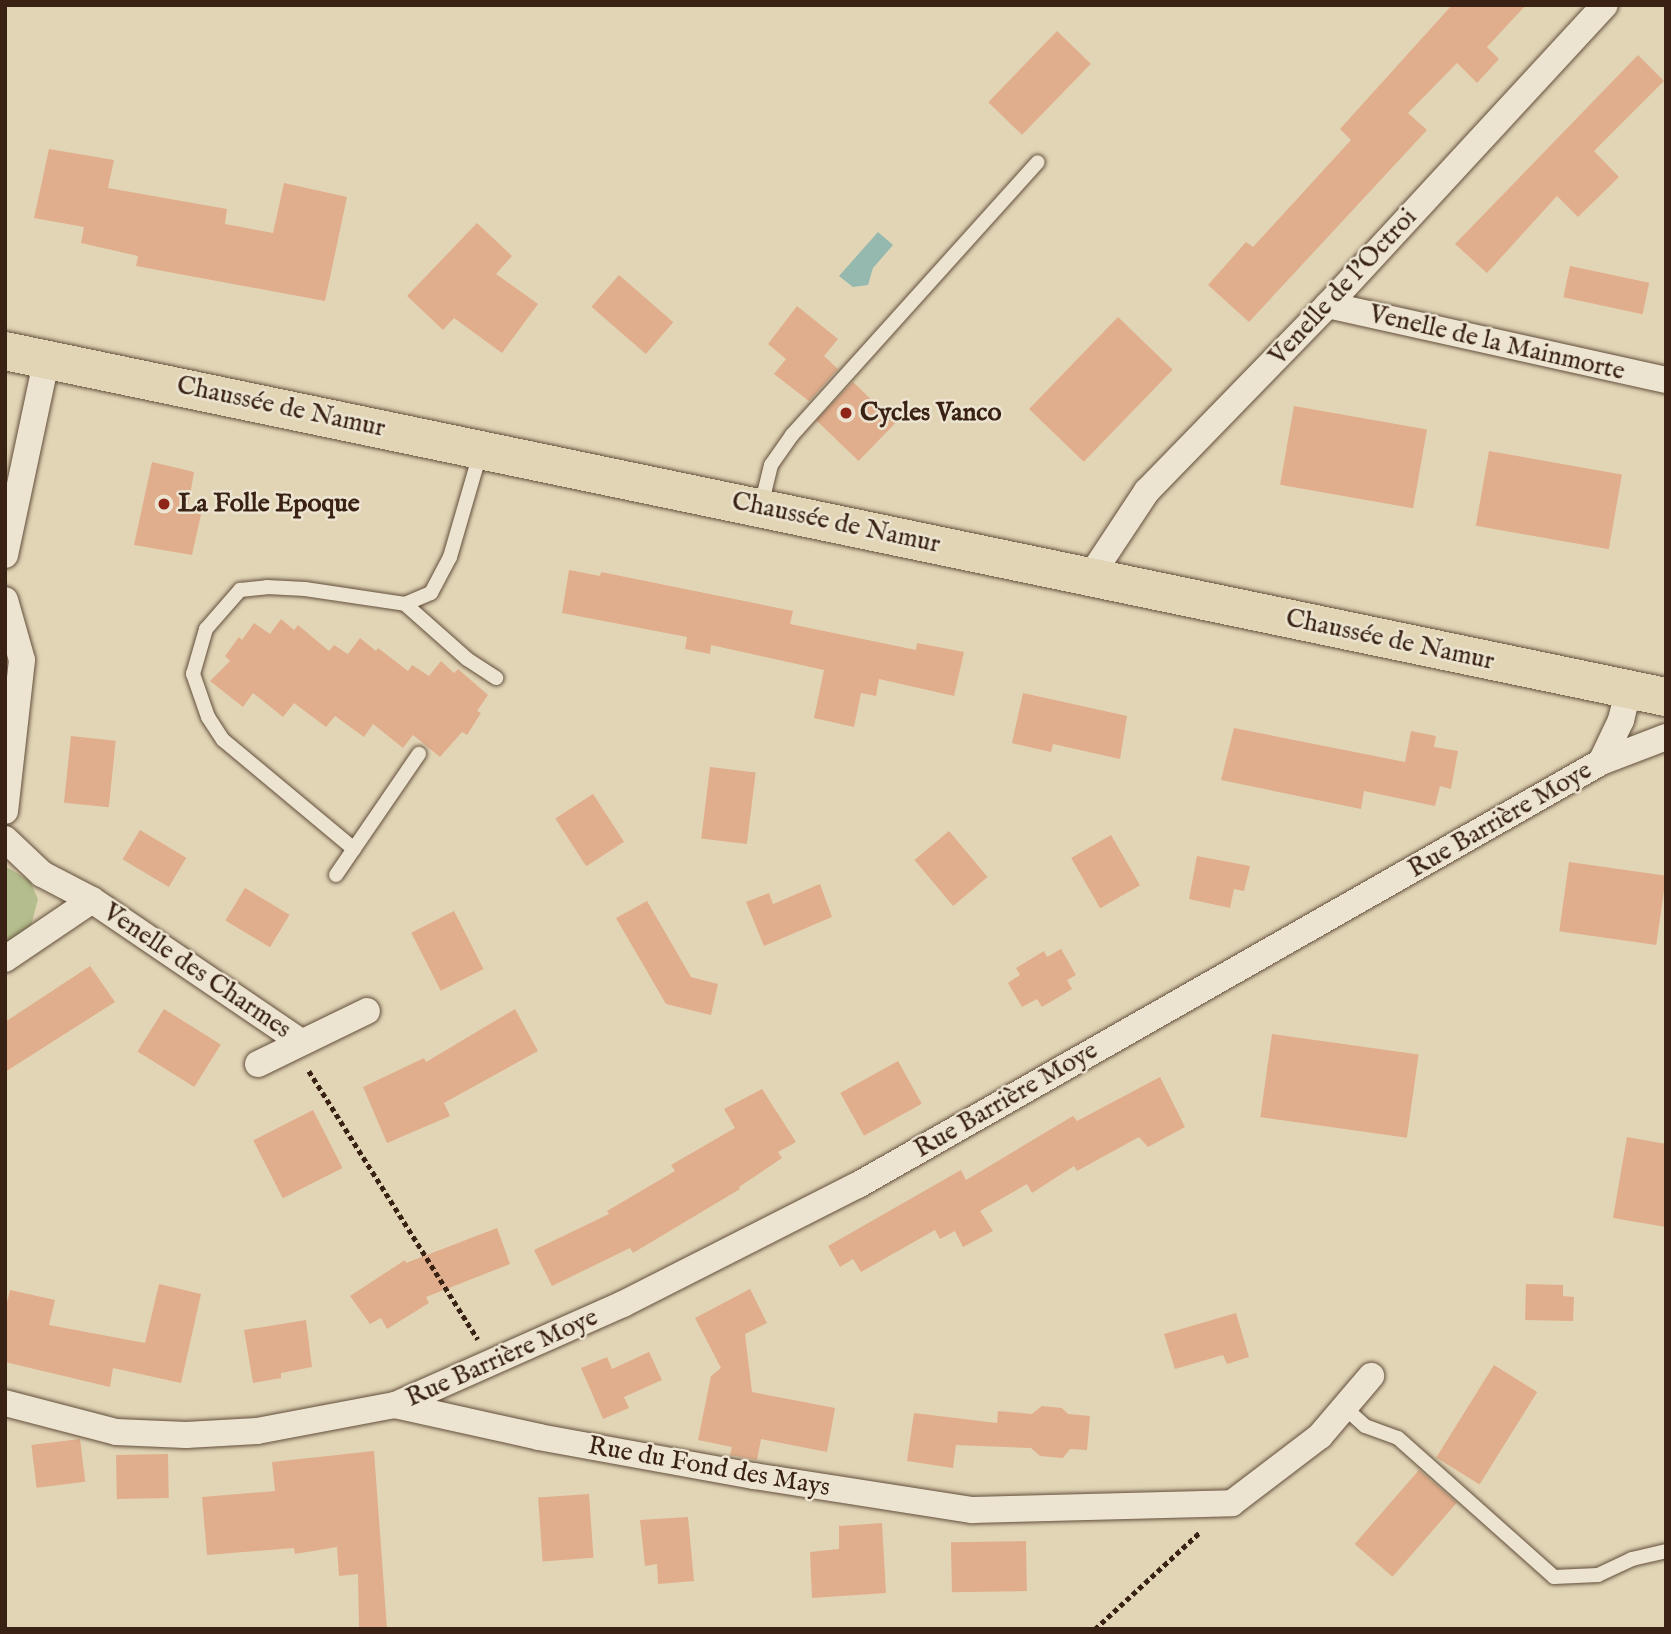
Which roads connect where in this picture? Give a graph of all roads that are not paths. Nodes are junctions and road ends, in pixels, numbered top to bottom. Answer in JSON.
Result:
{"nodes":[{"id":1,"x":1605,"y":5,"type":"edge"},
{"id":2,"x":1038,"y":162,"type":"dead end"},
{"id":3,"x":1328,"y":305,"type":"junction"},
{"id":4,"x":5,"y":351,"type":"edge"},
{"id":5,"x":47,"y":358,"type":"junction"},
{"id":6,"x":1666,"y":380,"type":"edge"},
{"id":7,"x":481,"y":449,"type":"junction"},
{"id":8,"x":761,"y":508,"type":"junction"},
{"id":9,"x":5,"y":555,"type":"edge"},
{"id":10,"x":1090,"y":577,"type":"junction"},
{"id":11,"x":5,"y":600,"type":"edge"},
{"id":12,"x":405,"y":604,"type":"junction"},
{"id":13,"x":496,"y":678,"type":"dead end"},
{"id":14,"x":1629,"y":689,"type":"junction"},
{"id":15,"x":1666,"y":696,"type":"edge"},
{"id":16,"x":1666,"y":737,"type":"edge"},
{"id":17,"x":419,"y":754,"type":"dead end"},
{"id":18,"x":1601,"y":762,"type":"junction"},
{"id":19,"x":5,"y":811,"type":"edge"},
{"id":20,"x":5,"y":839,"type":"edge"},
{"id":21,"x":354,"y":849,"type":"junction"},
{"id":22,"x":336,"y":875,"type":"dead end"},
{"id":23,"x":92,"y":900,"type":"junction"},
{"id":24,"x":5,"y":959,"type":"edge"},
{"id":25,"x":367,"y":1011,"type":"dead end"},
{"id":26,"x":297,"y":1045,"type":"junction"},
{"id":27,"x":258,"y":1064,"type":"dead end"},
{"id":28,"x":1371,"y":1376,"type":"dead end"},
{"id":29,"x":5,"y":1403,"type":"edge"},
{"id":30,"x":395,"y":1405,"type":"junction"},
{"id":31,"x":1345,"y":1408,"type":"junction"},
{"id":32,"x":1666,"y":1551,"type":"edge"}],
"edges":[{"from":1,"to":3,"type":"street","name":"Venelle de l'Octroi"},
{"from":2,"to":8,"type":"lane"},
{"from":3,"to":6,"type":"street","name":"Venelle de la Mainmorte"},
{"from":3,"to":10,"type":"street","name":"Venelle de l'Octroi"},
{"from":4,"to":5,"type":"main road","name":"Chaussée de Namur"},
{"from":5,"to":7,"type":"main road","name":"Chaussée de Namur"},
{"from":5,"to":9,"type":"street"},
{"from":7,"to":8,"type":"main road","name":"Chaussée de Namur"},
{"from":7,"to":12,"type":"lane"},
{"from":8,"to":10,"type":"main road","name":"Chaussée de Namur"},
{"from":10,"to":14,"type":"main road","name":"Chaussée de Namur"},
{"from":11,"to":19,"type":"street"},
{"from":12,"to":13,"type":"lane"},
{"from":12,"to":21,"type":"lane"},
{"from":14,"to":15,"type":"main road","name":"Chaussée de Namur"},
{"from":14,"to":18,"type":"street","name":"Rue Barrière Moye"},
{"from":16,"to":18,"type":"street","name":"Rue Barrière Moye"},
{"from":17,"to":21,"type":"lane"},
{"from":18,"to":30,"type":"street","name":"Rue Barrière Moye"},
{"from":20,"to":23,"type":"street","name":"Venelle des Charmes"},
{"from":21,"to":22,"type":"lane"},
{"from":23,"to":24,"type":"street","name":"Venelle des Charmes"},
{"from":23,"to":26,"type":"street","name":"Venelle des Charmes"},
{"from":25,"to":26,"type":"street","name":"Venelle des Charmes"},
{"from":26,"to":27,"type":"street","name":"Venelle des Charmes"},
{"from":28,"to":31,"type":"street"},
{"from":29,"to":30,"type":"street","name":"Rue du Fond des Mays"},
{"from":30,"to":31,"type":"street","name":"Rue du Fond des Mays"},
{"from":31,"to":32,"type":"lane"}]}
